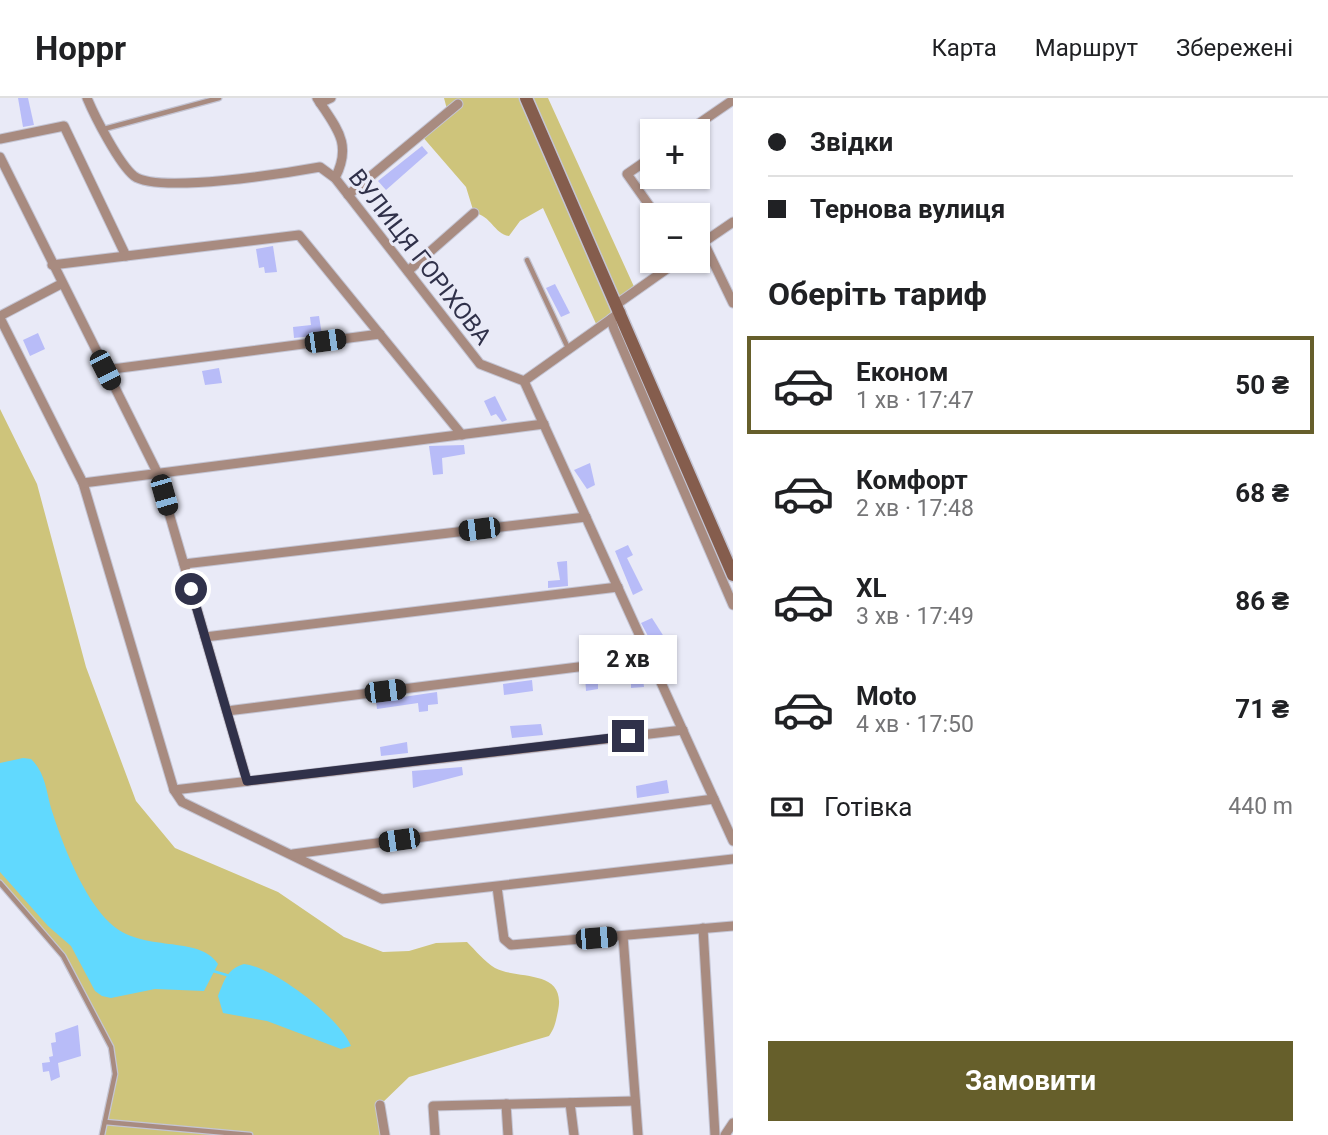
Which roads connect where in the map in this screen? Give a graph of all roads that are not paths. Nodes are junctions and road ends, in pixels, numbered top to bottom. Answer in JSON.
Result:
{"nodes":[{"id":1,"x":87,"y":98,"type":"edge"},
{"id":2,"x":219,"y":98,"type":"edge"},
{"id":3,"x":331,"y":98,"type":"edge"},
{"id":4,"x":526,"y":98,"type":"edge"},
{"id":5,"x":733,"y":100,"type":"edge"},
{"id":6,"x":318,"y":101,"type":"edge"},
{"id":7,"x":458,"y":104,"type":"dead end"},
{"id":8,"x":705,"y":119,"type":"edge"},
{"id":9,"x":104,"y":129,"type":"junction"},
{"id":10,"x":0,"y":139,"type":"edge"},
{"id":11,"x":0,"y":157,"type":"edge"},
{"id":12,"x":640,"y":165,"type":"edge"},
{"id":13,"x":335,"y":178,"type":"junction"},
{"id":14,"x":348,"y":195,"type":"junction"},
{"id":15,"x":648,"y":203,"type":"edge"},
{"id":16,"x":474,"y":213,"type":"dead end"},
{"id":17,"x":733,"y":222,"type":"edge"},
{"id":18,"x":710,"y":238,"type":"edge"},
{"id":19,"x":126,"y":256,"type":"junction"},
{"id":20,"x":710,"y":258,"type":"edge"},
{"id":21,"x":527,"y":260,"type":"dead end"},
{"id":22,"x":52,"y":265,"type":"junction"},
{"id":23,"x":408,"y":271,"type":"junction"},
{"id":24,"x":663,"y":273,"type":"edge"},
{"id":25,"x":61,"y":284,"type":"junction"},
{"id":26,"x":730,"y":288,"type":"edge"},
{"id":27,"x":733,"y":303,"type":"edge"},
{"id":28,"x":616,"y":312,"type":"junction"},
{"id":29,"x":0,"y":317,"type":"edge"},
{"id":30,"x":380,"y":334,"type":"junction"},
{"id":31,"x":568,"y":349,"type":"junction"},
{"id":32,"x":105,"y":370,"type":"junction"},
{"id":33,"x":524,"y":381,"type":"junction"},
{"id":34,"x":544,"y":425,"type":"junction"},
{"id":35,"x":462,"y":435,"type":"junction"},
{"id":36,"x":157,"y":472,"type":"junction"},
{"id":37,"x":83,"y":482,"type":"junction"},
{"id":38,"x":586,"y":517,"type":"junction"},
{"id":39,"x":184,"y":565,"type":"junction"},
{"id":40,"x":733,"y":575,"type":"edge"},
{"id":41,"x":618,"y":587,"type":"junction"},
{"id":42,"x":733,"y":605,"type":"edge"},
{"id":43,"x":205,"y":637,"type":"junction"},
{"id":44,"x":650,"y":658,"type":"junction"},
{"id":45,"x":226,"y":711,"type":"junction"},
{"id":46,"x":683,"y":730,"type":"junction"},
{"id":47,"x":247,"y":781,"type":"junction"},
{"id":48,"x":174,"y":790,"type":"junction"},
{"id":49,"x":714,"y":799,"type":"junction"},
{"id":50,"x":733,"y":841,"type":"edge"},
{"id":51,"x":293,"y":854,"type":"junction"},
{"id":52,"x":733,"y":859,"type":"edge"},
{"id":53,"x":0,"y":883,"type":"edge"},
{"id":54,"x":498,"y":887,"type":"junction"},
{"id":55,"x":733,"y":926,"type":"edge"},
{"id":56,"x":703,"y":928,"type":"junction"},
{"id":57,"x":623,"y":936,"type":"junction"},
{"id":58,"x":635,"y":1101,"type":"junction"},
{"id":59,"x":570,"y":1102,"type":"junction"},
{"id":60,"x":506,"y":1104,"type":"junction"},
{"id":61,"x":380,"y":1105,"type":"dead end"},
{"id":62,"x":105,"y":1122,"type":"junction"},
{"id":63,"x":733,"y":1123,"type":"edge"},
{"id":64,"x":102,"y":1135,"type":"edge"},
{"id":65,"x":250,"y":1135,"type":"edge"},
{"id":66,"x":385,"y":1135,"type":"edge"},
{"id":67,"x":435,"y":1135,"type":"edge"},
{"id":68,"x":508,"y":1135,"type":"edge"},
{"id":69,"x":574,"y":1135,"type":"edge"},
{"id":70,"x":638,"y":1135,"type":"edge"},
{"id":71,"x":715,"y":1135,"type":"edge"},
{"id":72,"x":725,"y":1135,"type":"edge"}],
"edges":[{"from":1,"to":9,"type":"street","name":"ВУЛИЦЯ ГОРІХОВА"},
{"from":2,"to":9,"type":"lane"},
{"from":3,"to":6,"type":"street"},
{"from":4,"to":28,"type":"street"},
{"from":5,"to":8,"type":"street"},
{"from":6,"to":13,"type":"street"},
{"from":7,"to":14,"type":"street"},
{"from":9,"to":13,"type":"street","name":"ВУЛИЦЯ ГОРІХОВА"},
{"from":10,"to":19,"type":"street"},
{"from":11,"to":22,"type":"street"},
{"from":12,"to":15,"type":"street"},
{"from":13,"to":14,"type":"street","name":"ВУЛИЦЯ ГОРІХОВА"},
{"from":14,"to":23,"type":"street","name":"ВУЛИЦЯ ГОРІХОВА"},
{"from":16,"to":23,"type":"street"},
{"from":17,"to":18,"type":"street"},
{"from":19,"to":22,"type":"street"},
{"from":19,"to":30,"type":"street"},
{"from":20,"to":26,"type":"street"},
{"from":21,"to":31,"type":"lane"},
{"from":22,"to":25,"type":"street"},
{"from":23,"to":33,"type":"street","name":"ВУЛИЦЯ ГОРІХОВА"},
{"from":24,"to":28,"type":"street"},
{"from":25,"to":29,"type":"street"},
{"from":25,"to":32,"type":"street"},
{"from":26,"to":27,"type":"street"},
{"from":28,"to":31,"type":"street"},
{"from":28,"to":40,"type":"main road"},
{"from":28,"to":42,"type":"street"},
{"from":29,"to":37,"type":"street"},
{"from":30,"to":32,"type":"street"},
{"from":30,"to":35,"type":"street"},
{"from":31,"to":33,"type":"street"},
{"from":32,"to":36,"type":"street"},
{"from":33,"to":34,"type":"street"},
{"from":34,"to":35,"type":"street"},
{"from":34,"to":38,"type":"street"},
{"from":35,"to":36,"type":"street"},
{"from":36,"to":37,"type":"street"},
{"from":36,"to":39,"type":"street"},
{"from":37,"to":48,"type":"street"},
{"from":38,"to":39,"type":"street"},
{"from":38,"to":41,"type":"street"},
{"from":39,"to":43,"type":"street"},
{"from":41,"to":43,"type":"street"},
{"from":41,"to":44,"type":"street"},
{"from":43,"to":45,"type":"street"},
{"from":44,"to":45,"type":"street"},
{"from":44,"to":46,"type":"street"},
{"from":45,"to":47,"type":"street"},
{"from":46,"to":47,"type":"street"},
{"from":46,"to":49,"type":"street"},
{"from":47,"to":48,"type":"street"},
{"from":48,"to":51,"type":"street"},
{"from":49,"to":50,"type":"street"},
{"from":49,"to":51,"type":"street"},
{"from":51,"to":54,"type":"street"},
{"from":52,"to":54,"type":"street"},
{"from":53,"to":62,"type":"lane"},
{"from":54,"to":57,"type":"street"},
{"from":55,"to":56,"type":"street"},
{"from":56,"to":57,"type":"street"},
{"from":56,"to":71,"type":"street"},
{"from":57,"to":58,"type":"street"},
{"from":58,"to":59,"type":"street"},
{"from":58,"to":70,"type":"street"},
{"from":59,"to":60,"type":"street"},
{"from":59,"to":69,"type":"street"},
{"from":60,"to":67,"type":"street"},
{"from":60,"to":68,"type":"street"},
{"from":61,"to":66,"type":"street"},
{"from":62,"to":64,"type":"lane"},
{"from":62,"to":65,"type":"lane"},
{"from":63,"to":72,"type":"street"}]}
